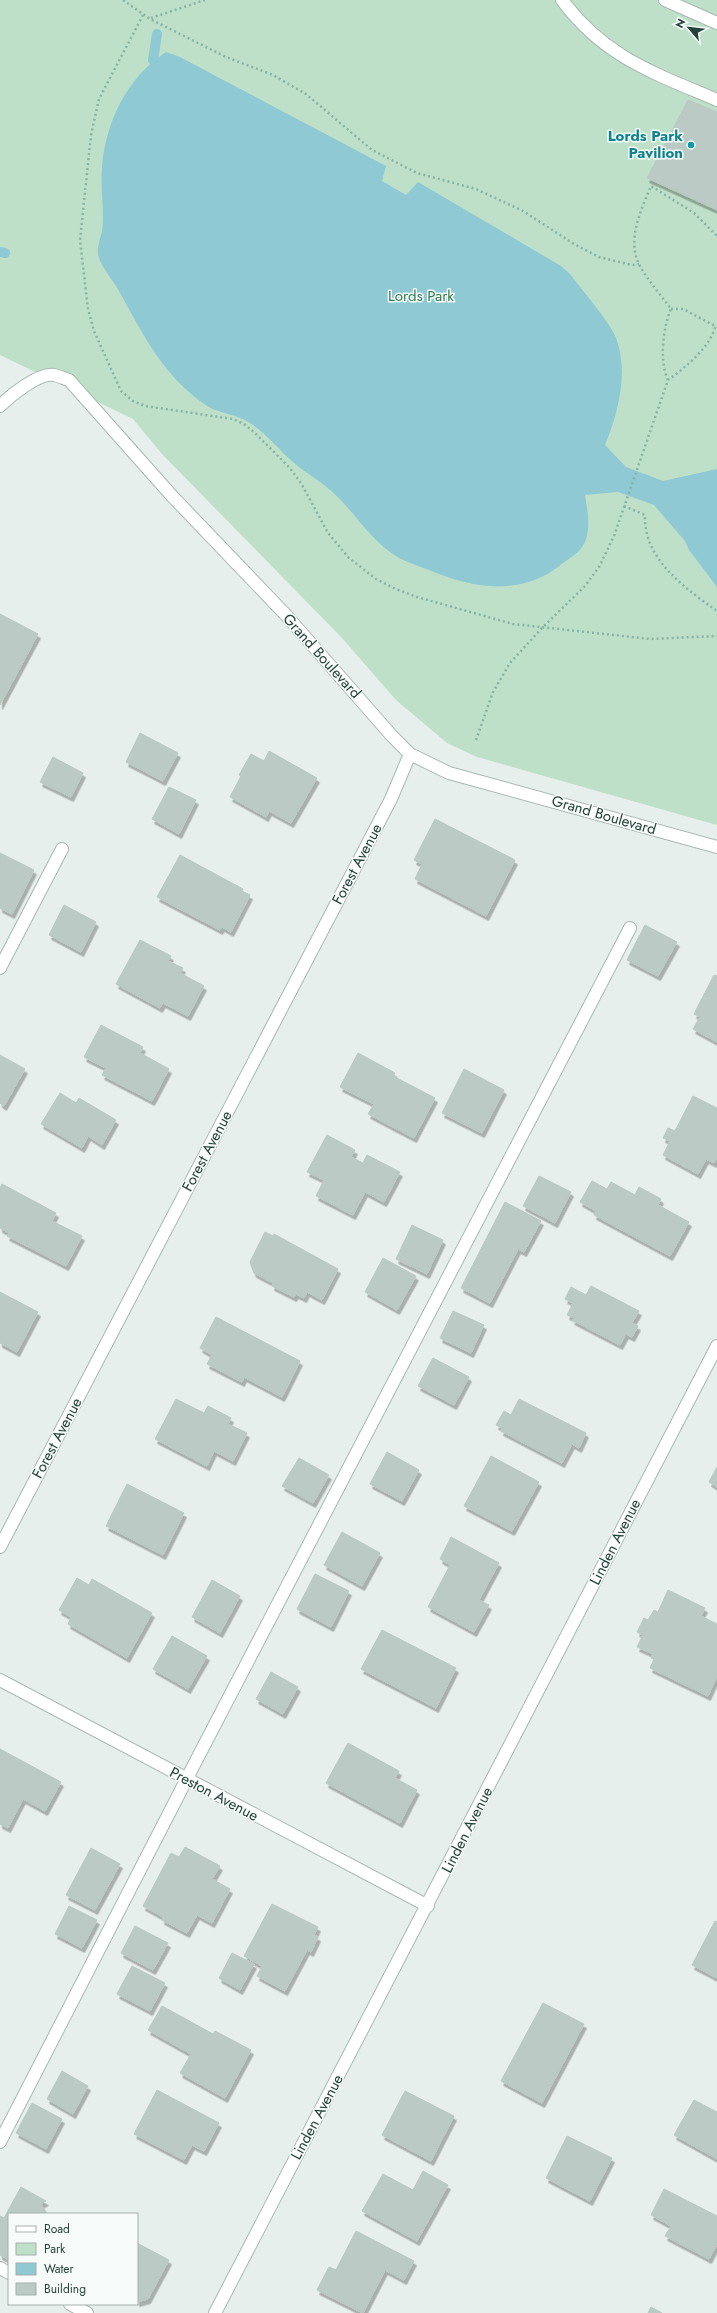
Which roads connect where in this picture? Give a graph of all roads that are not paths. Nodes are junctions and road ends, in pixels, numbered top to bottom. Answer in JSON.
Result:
{"nodes":[{"id":1,"x":562,"y":0,"type":"edge"},
{"id":2,"x":665,"y":0,"type":"edge"},
{"id":3,"x":717,"y":23,"type":"edge"},
{"id":4,"x":717,"y":100,"type":"edge"},
{"id":5,"x":0,"y":406,"type":"edge"},
{"id":6,"x":410,"y":754,"type":"junction"},
{"id":7,"x":717,"y":847,"type":"edge"},
{"id":8,"x":62,"y":849,"type":"dead end"},
{"id":9,"x":630,"y":928,"type":"dead end"},
{"id":10,"x":0,"y":968,"type":"edge"},
{"id":11,"x":717,"y":1346,"type":"edge"},
{"id":12,"x":0,"y":1547,"type":"edge"},
{"id":13,"x":0,"y":1680,"type":"edge"},
{"id":14,"x":187,"y":1780,"type":"junction"},
{"id":15,"x":428,"y":1906,"type":"junction"},
{"id":16,"x":0,"y":2142,"type":"edge"},
{"id":17,"x":72,"y":2305,"type":"edge"},
{"id":18,"x":88,"y":2313,"type":"edge"},
{"id":19,"x":215,"y":2313,"type":"edge"}],
"edges":[{"from":1,"to":4,"type":"street"},
{"from":2,"to":3,"type":"street"},
{"from":5,"to":6,"type":"street","name":"Grand Boulevard"},
{"from":6,"to":7,"type":"street","name":"Grand Boulevard"},
{"from":6,"to":12,"type":"street","name":"Forest Avenue"},
{"from":8,"to":10,"type":"street"},
{"from":9,"to":14,"type":"street"},
{"from":11,"to":15,"type":"street","name":"Linden Avenue"},
{"from":13,"to":14,"type":"street","name":"Preston Avenue"},
{"from":14,"to":15,"type":"street","name":"Preston Avenue"},
{"from":14,"to":16,"type":"street"},
{"from":15,"to":19,"type":"street","name":"Linden Avenue"},
{"from":17,"to":18,"type":"street"}]}
